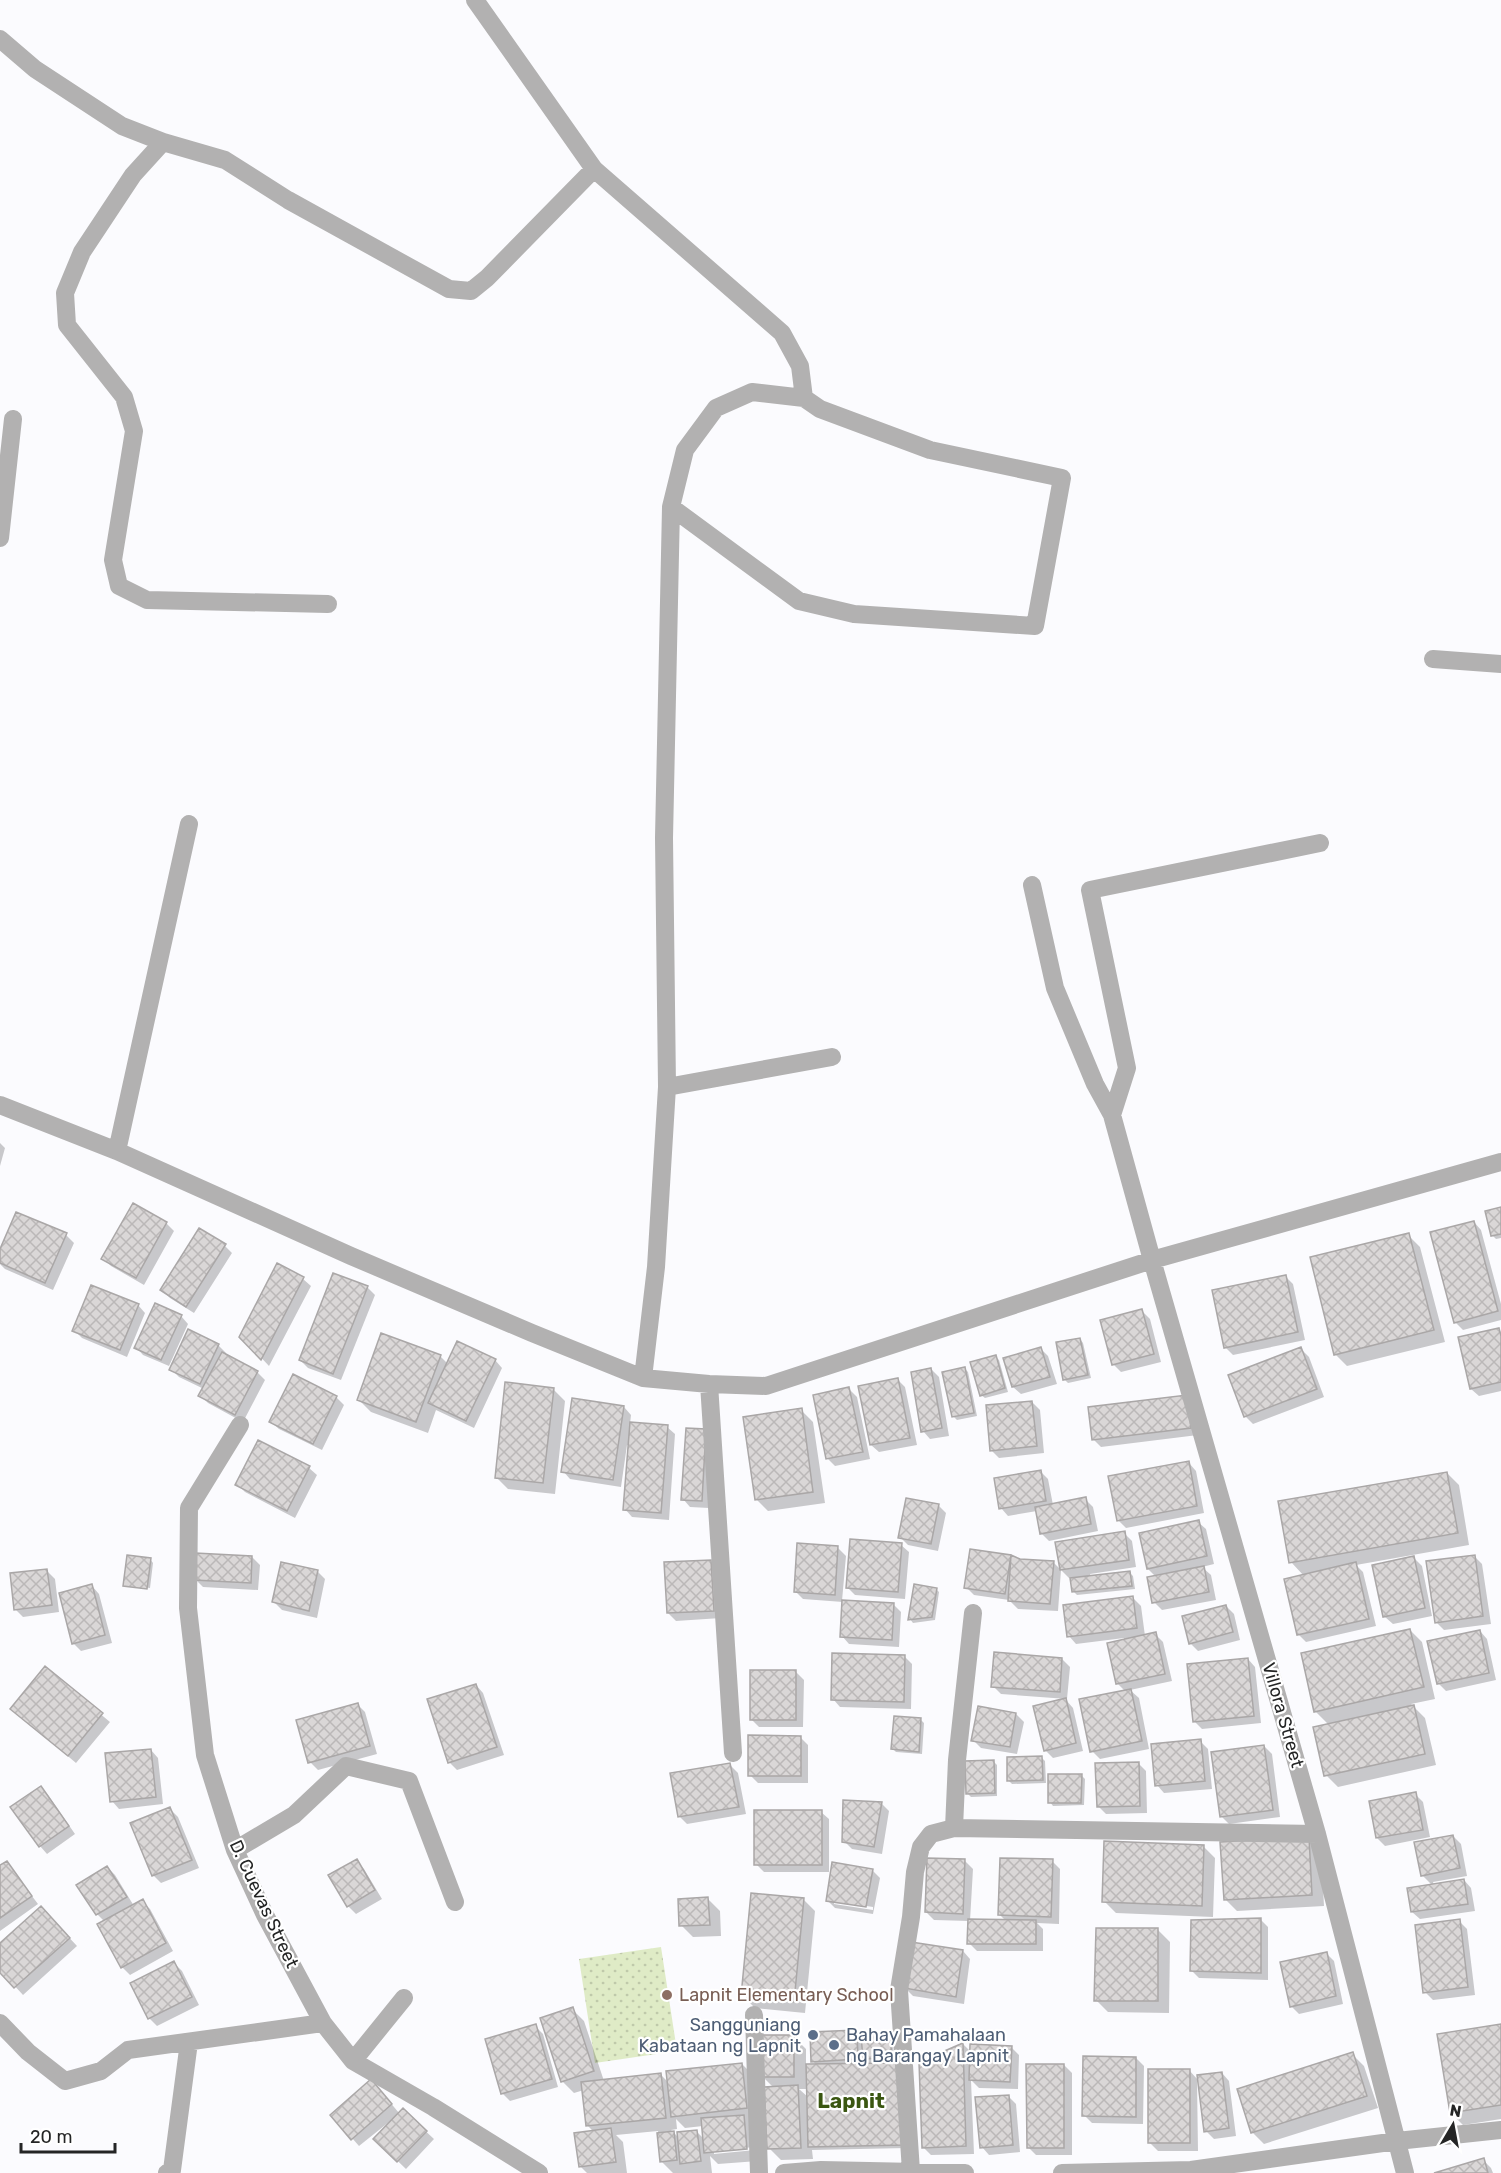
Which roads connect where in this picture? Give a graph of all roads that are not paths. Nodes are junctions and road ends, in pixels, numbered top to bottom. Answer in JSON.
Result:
{"nodes":[{"id":1,"x":475,"y":0,"type":"edge"},
{"id":2,"x":0,"y":39,"type":"edge"},
{"id":3,"x":163,"y":142,"type":"junction"},
{"id":4,"x":594,"y":169,"type":"junction"},
{"id":5,"x":804,"y":398,"type":"junction"},
{"id":6,"x":13,"y":419,"type":"dead end"},
{"id":7,"x":671,"y":507,"type":"junction"},
{"id":8,"x":0,"y":538,"type":"edge"},
{"id":9,"x":328,"y":604,"type":"dead end"},
{"id":10,"x":1433,"y":659,"type":"dead end"},
{"id":11,"x":1501,"y":664,"type":"edge"},
{"id":12,"x":189,"y":824,"type":"dead end"},
{"id":13,"x":1320,"y":843,"type":"dead end"},
{"id":14,"x":1032,"y":885,"type":"dead end"},
{"id":15,"x":832,"y":1057,"type":"dead end"},
{"id":16,"x":667,"y":1086,"type":"junction"},
{"id":17,"x":0,"y":1105,"type":"edge"},
{"id":18,"x":1112,"y":1115,"type":"junction"},
{"id":19,"x":117,"y":1151,"type":"junction"},
{"id":20,"x":1501,"y":1162,"type":"edge"},
{"id":21,"x":1152,"y":1260,"type":"junction"},
{"id":22,"x":643,"y":1378,"type":"junction"},
{"id":23,"x":709,"y":1384,"type":"junction"},
{"id":24,"x":240,"y":1425,"type":"dead end"},
{"id":25,"x":973,"y":1613,"type":"dead end"},
{"id":26,"x":733,"y":1753,"type":"dead end"},
{"id":27,"x":954,"y":1828,"type":"junction"},
{"id":28,"x":1317,"y":1834,"type":"junction"},
{"id":29,"x":235,"y":1850,"type":"junction"},
{"id":30,"x":455,"y":1902,"type":"dead end"},
{"id":31,"x":404,"y":1998,"type":"dead end"},
{"id":32,"x":754,"y":2015,"type":"dead end"},
{"id":33,"x":0,"y":2023,"type":"edge"},
{"id":34,"x":323,"y":2023,"type":"junction"},
{"id":35,"x":189,"y":2042,"type":"junction"},
{"id":36,"x":353,"y":2061,"type":"junction"},
{"id":37,"x":1501,"y":2130,"type":"edge"},
{"id":38,"x":1397,"y":2141,"type":"junction"},
{"id":39,"x":821,"y":2171,"type":"edge"},
{"id":40,"x":911,"y":2171,"type":"junction"},
{"id":41,"x":167,"y":2173,"type":"edge"},
{"id":42,"x":539,"y":2173,"type":"edge"},
{"id":43,"x":759,"y":2173,"type":"edge"},
{"id":44,"x":784,"y":2173,"type":"edge"},
{"id":45,"x":965,"y":2173,"type":"edge"},
{"id":46,"x":1062,"y":2173,"type":"edge"},
{"id":47,"x":1405,"y":2173,"type":"edge"}],
"edges":[{"from":1,"to":4,"type":"street"},
{"from":2,"to":3,"type":"street"},
{"from":3,"to":4,"type":"street"},
{"from":3,"to":9,"type":"street"},
{"from":4,"to":5,"type":"street"},
{"from":5,"to":7,"type":"street"},
{"from":5,"to":7,"type":"street"},
{"from":6,"to":8,"type":"street"},
{"from":7,"to":16,"type":"street"},
{"from":10,"to":11,"type":"street"},
{"from":12,"to":19,"type":"street"},
{"from":13,"to":18,"type":"street"},
{"from":14,"to":18,"type":"street","name":"Villora Street"},
{"from":15,"to":16,"type":"street"},
{"from":16,"to":22,"type":"street"},
{"from":17,"to":19,"type":"street"},
{"from":18,"to":21,"type":"street","name":"Villora Street"},
{"from":19,"to":22,"type":"street"},
{"from":20,"to":21,"type":"street"},
{"from":21,"to":23,"type":"street"},
{"from":21,"to":28,"type":"street","name":"Villora Street"},
{"from":22,"to":23,"type":"street"},
{"from":23,"to":26,"type":"street"},
{"from":24,"to":29,"type":"street","name":"D. Cuevas Street"},
{"from":25,"to":27,"type":"street"},
{"from":27,"to":28,"type":"street"},
{"from":27,"to":40,"type":"street"},
{"from":28,"to":38,"type":"street","name":"Villora Street"},
{"from":29,"to":30,"type":"street"},
{"from":29,"to":34,"type":"street","name":"D. Cuevas Street"},
{"from":31,"to":36,"type":"street"},
{"from":32,"to":43,"type":"street"},
{"from":33,"to":35,"type":"street"},
{"from":34,"to":35,"type":"street"},
{"from":34,"to":36,"type":"street","name":"D. Cuevas Street"},
{"from":35,"to":41,"type":"street"},
{"from":36,"to":42,"type":"street","name":"D. Cuevas Street"},
{"from":37,"to":38,"type":"street"},
{"from":38,"to":46,"type":"street"},
{"from":38,"to":47,"type":"street","name":"Villora Street"},
{"from":39,"to":40,"type":"street"},
{"from":39,"to":44,"type":"street"},
{"from":40,"to":45,"type":"street"}]}
